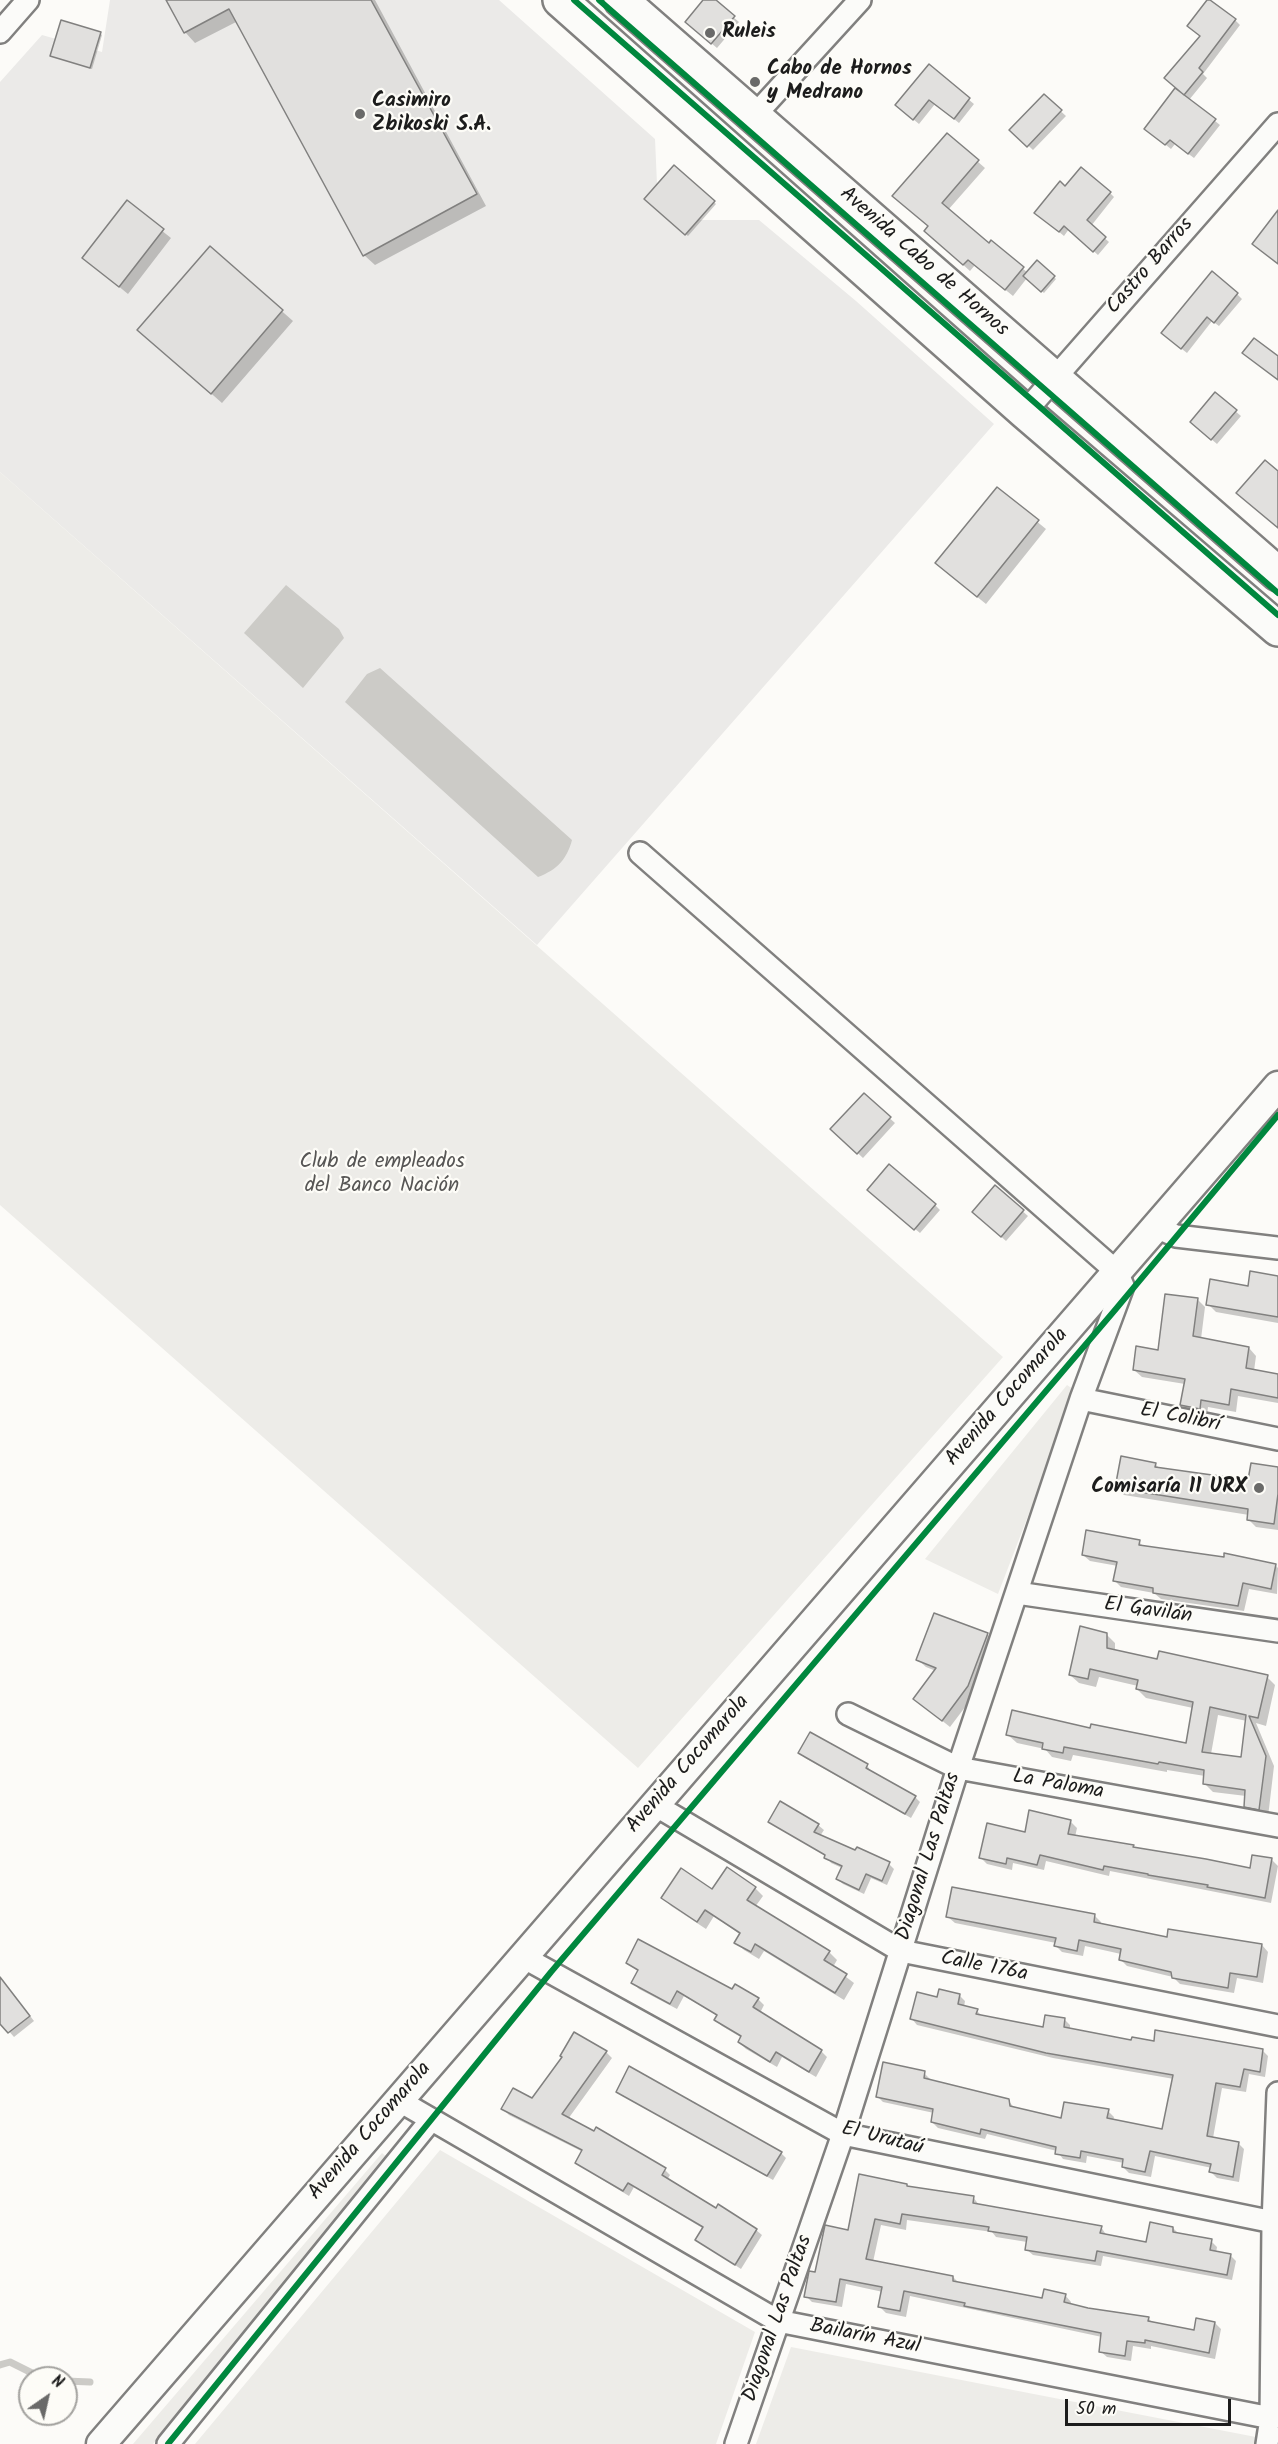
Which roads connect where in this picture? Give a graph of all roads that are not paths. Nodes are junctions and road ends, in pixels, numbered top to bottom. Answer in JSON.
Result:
{"nodes":[{"id":1,"x":560,"y":0,"type":"edge"},
{"id":2,"x":621,"y":0,"type":"edge"},
{"id":3,"x":860,"y":0,"type":"edge"},
{"id":4,"x":21,"y":2,"type":"edge"},
{"id":5,"x":0,"y":32,"type":"edge"},
{"id":6,"x":755,"y":115,"type":"junction"},
{"id":7,"x":1278,"y":124,"type":"edge"},
{"id":8,"x":1054,"y":378,"type":"junction"},
{"id":9,"x":1025,"y":411,"type":"junction"},
{"id":10,"x":1278,"y":574,"type":"edge"},
{"id":11,"x":1278,"y":629,"type":"edge"},
{"id":12,"x":640,"y":853,"type":"dead end"},
{"id":13,"x":1278,"y":1086,"type":"edge"},
{"id":14,"x":1156,"y":1227,"type":"junction"},
{"id":15,"x":1278,"y":1248,"type":"edge"},
{"id":16,"x":1117,"y":1272,"type":"junction"},
{"id":17,"x":1081,"y":1399,"type":"junction"},
{"id":18,"x":1278,"y":1439,"type":"edge"},
{"id":19,"x":1017,"y":1593,"type":"junction"},
{"id":20,"x":1278,"y":1631,"type":"edge"},
{"id":21,"x":848,"y":1714,"type":"dead end"},
{"id":22,"x":958,"y":1768,"type":"junction"},
{"id":23,"x":655,"y":1804,"type":"junction"},
{"id":24,"x":1278,"y":1826,"type":"edge"},
{"id":25,"x":901,"y":1951,"type":"junction"},
{"id":26,"x":523,"y":1957,"type":"junction"},
{"id":27,"x":1278,"y":2026,"type":"edge"},
{"id":28,"x":1278,"y":2093,"type":"edge"},
{"id":29,"x":398,"y":2100,"type":"junction"},
{"id":30,"x":431,"y":2120,"type":"junction"},
{"id":31,"x":843,"y":2134,"type":"junction"},
{"id":32,"x":1276,"y":2224,"type":"edge"},
{"id":33,"x":778,"y":2321,"type":"junction"},
{"id":34,"x":1275,"y":2417,"type":"edge"},
{"id":35,"x":100,"y":2444,"type":"edge"},
{"id":36,"x":168,"y":2444,"type":"edge"},
{"id":37,"x":736,"y":2444,"type":"edge"},
{"id":38,"x":1267,"y":2444,"type":"edge"}],
"edges":[{"from":1,"to":9,"type":"main road","name":"Avenida Cabo de Hornos"},
{"from":2,"to":6,"type":"main road","name":"Avenida Cabo de Hornos"},
{"from":3,"to":6,"type":"street"},
{"from":4,"to":5,"type":"street"},
{"from":6,"to":8,"type":"main road","name":"Avenida Cabo de Hornos"},
{"from":7,"to":8,"type":"street","name":"Castro Barros"},
{"from":8,"to":9,"type":"street","name":"Castro Barros"},
{"from":8,"to":10,"type":"main road","name":"Avenida Cabo de Hornos"},
{"from":9,"to":11,"type":"main road","name":"Avenida Cabo de Hornos"},
{"from":12,"to":16,"type":"street"},
{"from":13,"to":14,"type":"main road","name":"Avenida Cocomarola"},
{"from":14,"to":15,"type":"street"},
{"from":14,"to":16,"type":"main road","name":"Avenida Cocomarola"},
{"from":16,"to":17,"type":"street","name":"Diagonal Las Paltas"},
{"from":16,"to":23,"type":"main road","name":"Avenida Cocomarola"},
{"from":17,"to":18,"type":"street","name":"El Colibrí"},
{"from":17,"to":19,"type":"street","name":"Diagonal Las Paltas"},
{"from":19,"to":20,"type":"street","name":"El Gavilán"},
{"from":19,"to":22,"type":"street","name":"Diagonal Las Paltas"},
{"from":21,"to":22,"type":"street","name":"La Paloma"},
{"from":22,"to":24,"type":"street","name":"La Paloma"},
{"from":22,"to":25,"type":"street","name":"Diagonal Las Paltas"},
{"from":23,"to":25,"type":"street","name":"Calle 176a"},
{"from":23,"to":26,"type":"main road","name":"Avenida Cocomarola"},
{"from":25,"to":27,"type":"street","name":"Calle 176a"},
{"from":25,"to":31,"type":"street","name":"Diagonal Las Paltas"},
{"from":26,"to":29,"type":"main road","name":"Avenida Cocomarola"},
{"from":26,"to":31,"type":"street","name":"El Urutaú"},
{"from":28,"to":32,"type":"street"},
{"from":29,"to":30,"type":"street","name":"Bailarín Azul"},
{"from":29,"to":35,"type":"main road","name":"Avenida Cocomarola"},
{"from":30,"to":33,"type":"street","name":"Bailarín Azul"},
{"from":30,"to":36,"type":"street"},
{"from":31,"to":32,"type":"street","name":"El Urutaú"},
{"from":31,"to":33,"type":"street","name":"Diagonal Las Paltas"},
{"from":32,"to":34,"type":"street"},
{"from":33,"to":34,"type":"street","name":"Bailarín Azul"},
{"from":33,"to":37,"type":"street","name":"Diagonal Las Paltas"},
{"from":34,"to":38,"type":"street"}]}
